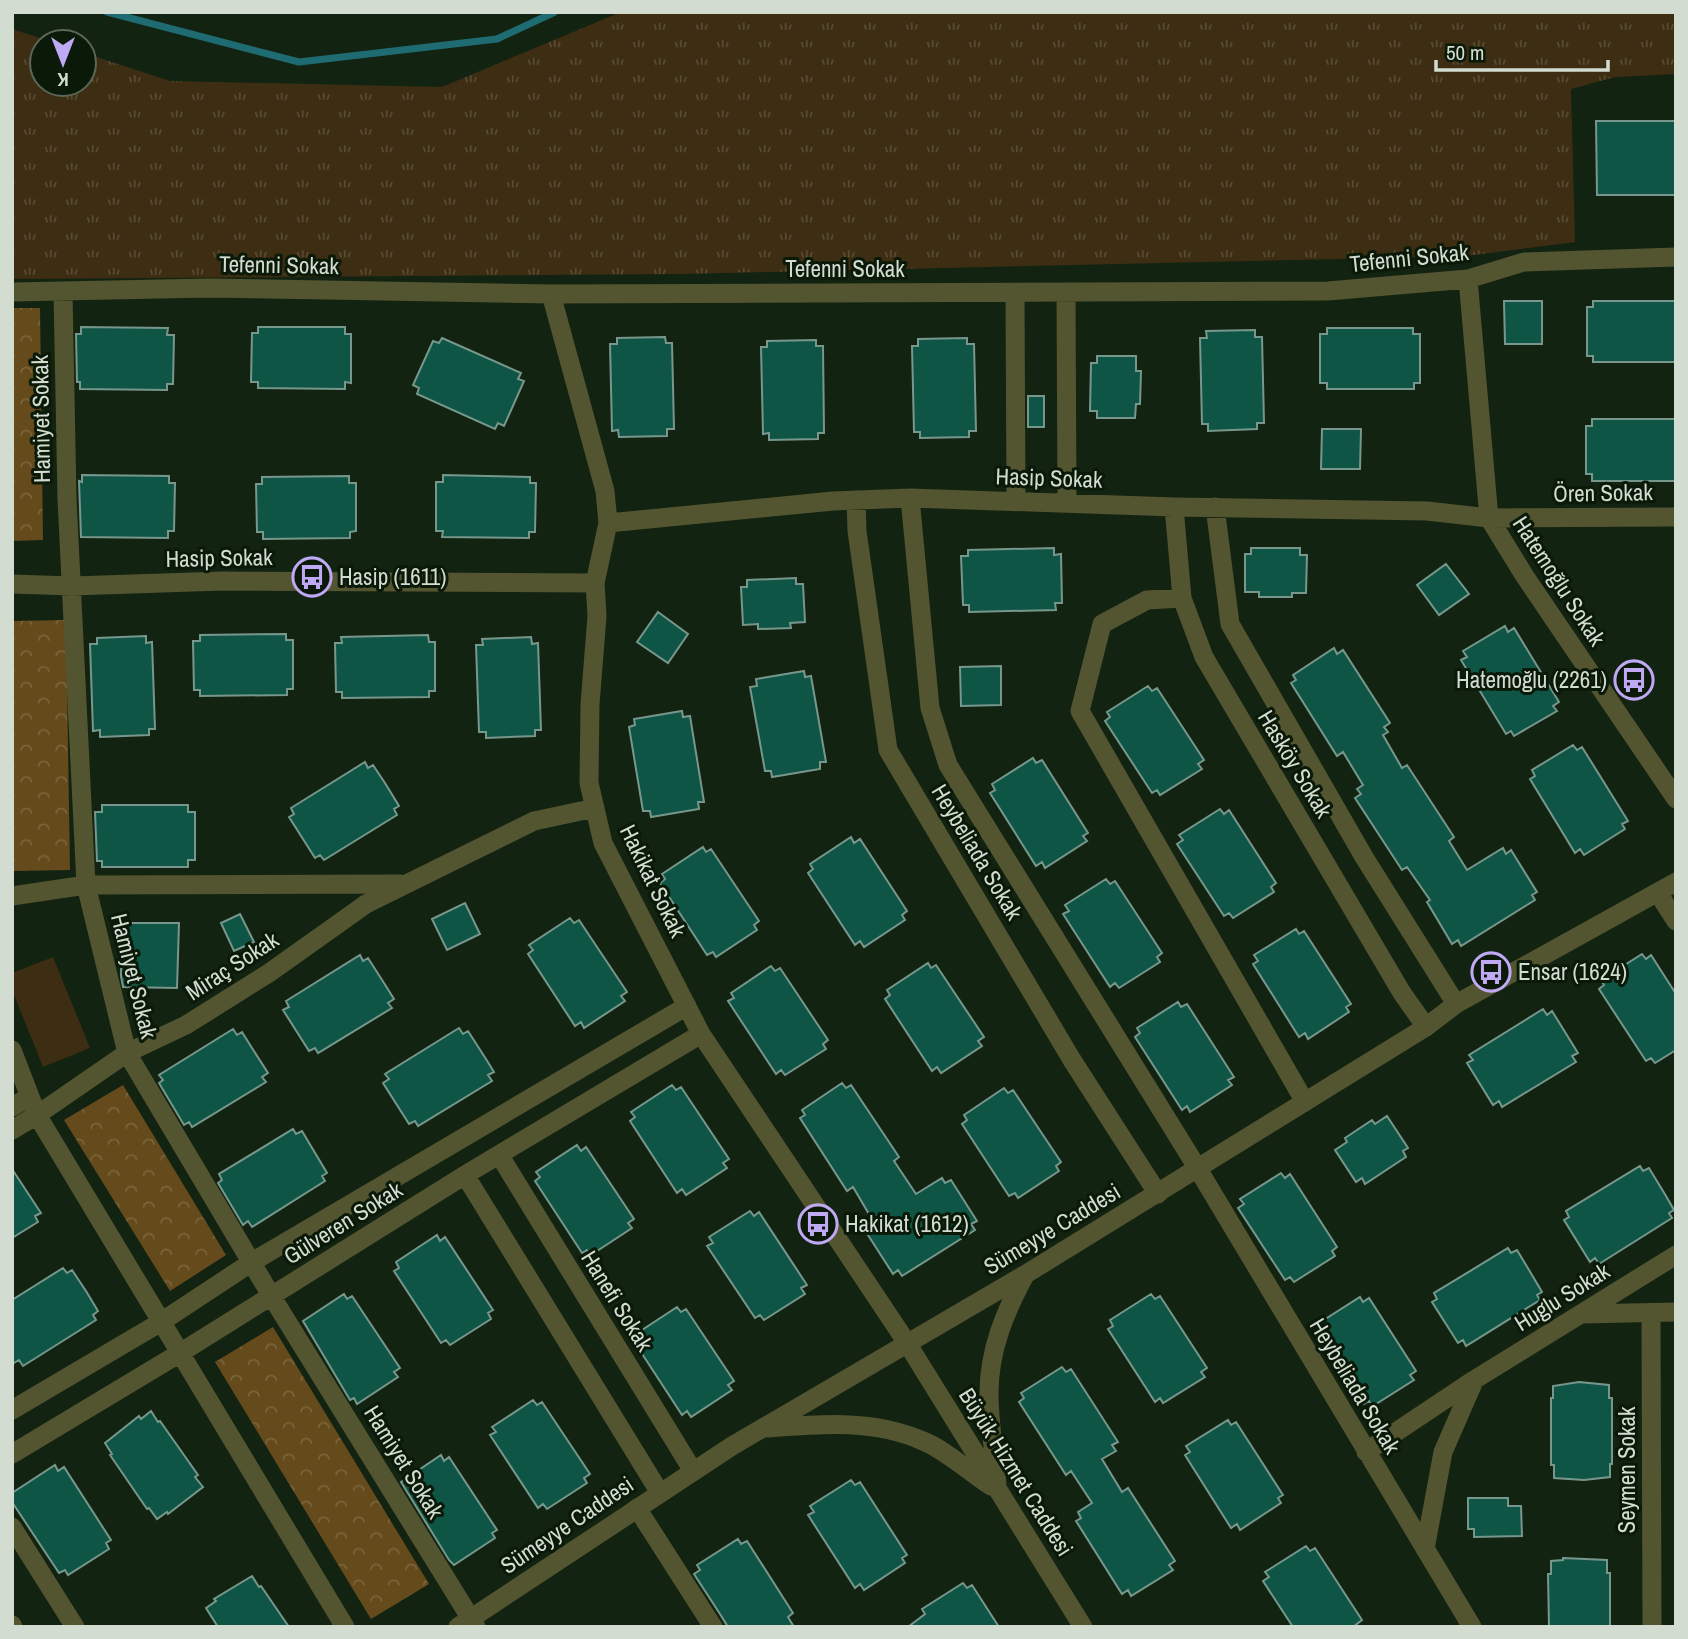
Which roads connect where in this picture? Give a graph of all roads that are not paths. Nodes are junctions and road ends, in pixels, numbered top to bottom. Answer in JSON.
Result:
{"nodes":[{"id":1,"x":1676,"y":257,"type":"edge"},
{"id":2,"x":1468,"y":279,"type":"junction"},
{"id":3,"x":12,"y":292,"type":"edge"},
{"id":4,"x":63,"y":292,"type":"junction"},
{"id":5,"x":1066,"y":292,"type":"junction"},
{"id":6,"x":1015,"y":293,"type":"junction"},
{"id":7,"x":551,"y":294,"type":"junction"},
{"id":8,"x":910,"y":498,"type":"junction"},
{"id":9,"x":856,"y":500,"type":"junction"},
{"id":10,"x":1016,"y":501,"type":"junction"},
{"id":11,"x":1067,"y":502,"type":"junction"},
{"id":12,"x":1174,"y":507,"type":"junction"},
{"id":13,"x":1215,"y":507,"type":"junction"},
{"id":14,"x":1676,"y":517,"type":"edge"},
{"id":15,"x":1489,"y":518,"type":"junction"},
{"id":16,"x":608,"y":523,"type":"junction"},
{"id":17,"x":595,"y":583,"type":"junction"},
{"id":18,"x":12,"y":584,"type":"edge"},
{"id":19,"x":72,"y":586,"type":"junction"},
{"id":20,"x":1182,"y":598,"type":"junction"},
{"id":21,"x":1676,"y":799,"type":"edge"},
{"id":22,"x":595,"y":808,"type":"junction"},
{"id":23,"x":1676,"y":882,"type":"edge"},
{"id":24,"x":404,"y":884,"type":"junction"},
{"id":25,"x":86,"y":886,"type":"junction"},
{"id":26,"x":1658,"y":893,"type":"junction"},
{"id":27,"x":12,"y":895,"type":"edge"},
{"id":28,"x":1676,"y":921,"type":"edge"},
{"id":29,"x":1456,"y":1004,"type":"junction"},
{"id":30,"x":687,"y":1006,"type":"junction"},
{"id":31,"x":1426,"y":1027,"type":"junction"},
{"id":32,"x":701,"y":1034,"type":"junction"},
{"id":33,"x":12,"y":1050,"type":"edge"},
{"id":34,"x":127,"y":1053,"type":"junction"},
{"id":35,"x":21,"y":1102,"type":"edge"},
{"id":36,"x":1305,"y":1102,"type":"junction"},
{"id":37,"x":37,"y":1115,"type":"junction"},
{"id":38,"x":12,"y":1129,"type":"edge"},
{"id":39,"x":500,"y":1156,"type":"junction"},
{"id":40,"x":1198,"y":1169,"type":"junction"},
{"id":41,"x":465,"y":1175,"type":"junction"},
{"id":42,"x":1158,"y":1194,"type":"junction"},
{"id":43,"x":1676,"y":1255,"type":"edge"},
{"id":44,"x":252,"y":1262,"type":"junction"},
{"id":45,"x":1026,"y":1274,"type":"junction"},
{"id":46,"x":272,"y":1297,"type":"junction"},
{"id":47,"x":1676,"y":1312,"type":"edge"},
{"id":48,"x":1651,"y":1313,"type":"junction"},
{"id":49,"x":1582,"y":1314,"type":"junction"},
{"id":50,"x":161,"y":1322,"type":"junction"},
{"id":51,"x":907,"y":1343,"type":"junction"},
{"id":52,"x":180,"y":1353,"type":"junction"},
{"id":53,"x":1474,"y":1380,"type":"junction"},
{"id":54,"x":12,"y":1410,"type":"edge"},
{"id":55,"x":762,"y":1428,"type":"junction"},
{"id":56,"x":1366,"y":1452,"type":"junction"},
{"id":57,"x":12,"y":1454,"type":"edge"},
{"id":58,"x":693,"y":1471,"type":"junction"},
{"id":59,"x":998,"y":1490,"type":"junction"},
{"id":60,"x":660,"y":1493,"type":"junction"},
{"id":61,"x":637,"y":1507,"type":"junction"},
{"id":62,"x":12,"y":1527,"type":"edge"},
{"id":63,"x":1425,"y":1549,"type":"junction"},
{"id":64,"x":469,"y":1624,"type":"edge"},
{"id":65,"x":75,"y":1627,"type":"edge"},
{"id":66,"x":345,"y":1627,"type":"edge"},
{"id":67,"x":713,"y":1627,"type":"edge"},
{"id":68,"x":1083,"y":1627,"type":"edge"},
{"id":69,"x":1472,"y":1627,"type":"edge"},
{"id":70,"x":1652,"y":1627,"type":"edge"}],
"edges":[{"from":1,"to":2,"type":"street","name":"Tefenni Sokak"},
{"from":2,"to":5,"type":"street","name":"Tefenni Sokak"},
{"from":2,"to":15,"type":"street","name":"Hatemoğlu Sokak"},
{"from":3,"to":4,"type":"street","name":"Tefenni Sokak"},
{"from":4,"to":7,"type":"street","name":"Tefenni Sokak"},
{"from":4,"to":19,"type":"street","name":"Hamiyet Sokak"},
{"from":5,"to":6,"type":"street","name":"Tefenni Sokak"},
{"from":5,"to":11,"type":"street"},
{"from":6,"to":7,"type":"street","name":"Tefenni Sokak"},
{"from":6,"to":10,"type":"street"},
{"from":7,"to":16,"type":"street","name":"Hakikat Sokak"},
{"from":8,"to":9,"type":"street","name":"Hasip Sokak"},
{"from":8,"to":10,"type":"street","name":"Hasip Sokak"},
{"from":8,"to":40,"type":"street","name":"Heybeliada Sokak"},
{"from":9,"to":16,"type":"street","name":"Hasip Sokak"},
{"from":9,"to":42,"type":"street","name":"Heybeliada Sokak"},
{"from":10,"to":11,"type":"street","name":"Hasip Sokak"},
{"from":11,"to":12,"type":"street","name":"Hasip Sokak"},
{"from":12,"to":13,"type":"street","name":"Hasip Sokak"},
{"from":12,"to":20,"type":"street","name":"Hasköy Sokak"},
{"from":13,"to":15,"type":"street","name":"Hasip Sokak"},
{"from":13,"to":29,"type":"street"},
{"from":14,"to":15,"type":"street","name":"Ören Sokak"},
{"from":15,"to":21,"type":"street","name":"Hatemoğlu Sokak"},
{"from":16,"to":17,"type":"street","name":"Hakikat Sokak"},
{"from":17,"to":19,"type":"street","name":"Hasip Sokak"},
{"from":17,"to":22,"type":"street","name":"Hakikat Sokak"},
{"from":18,"to":19,"type":"street","name":"Hasip Sokak"},
{"from":19,"to":25,"type":"street","name":"Hamiyet Sokak"},
{"from":20,"to":31,"type":"street","name":"Hasköy Sokak"},
{"from":20,"to":36,"type":"street"},
{"from":22,"to":24,"type":"street","name":"Miraç Sokak"},
{"from":22,"to":30,"type":"street","name":"Hakikat Sokak"},
{"from":23,"to":26,"type":"street","name":"Sümeyye Caddesi"},
{"from":24,"to":25,"type":"street","name":"Miraç Sokak"},
{"from":24,"to":34,"type":"street","name":"Miraç Sokak"},
{"from":25,"to":27,"type":"street","name":"Miraç Sokak"},
{"from":25,"to":34,"type":"street","name":"Hamiyet Sokak"},
{"from":26,"to":28,"type":"street"},
{"from":26,"to":29,"type":"street","name":"Sümeyye Caddesi"},
{"from":29,"to":31,"type":"street","name":"Sümeyye Caddesi"},
{"from":30,"to":32,"type":"street","name":"Hakikat Sokak"},
{"from":30,"to":44,"type":"street"},
{"from":31,"to":36,"type":"street","name":"Sümeyye Caddesi"},
{"from":32,"to":39,"type":"street","name":"Gülveren Sokak"},
{"from":32,"to":51,"type":"street","name":"Hakikat Sokak"},
{"from":33,"to":35,"type":"street"},
{"from":34,"to":37,"type":"street","name":"Miraç Sokak"},
{"from":34,"to":44,"type":"street","name":"Hamiyet Sokak"},
{"from":35,"to":37,"type":"street"},
{"from":36,"to":40,"type":"street","name":"Sümeyye Caddesi"},
{"from":37,"to":38,"type":"street","name":"Miraç Sokak"},
{"from":37,"to":50,"type":"street"},
{"from":39,"to":41,"type":"street","name":"Gülveren Sokak"},
{"from":39,"to":58,"type":"street","name":"Hanefi Sokak"},
{"from":40,"to":42,"type":"street","name":"Sümeyye Caddesi"},
{"from":40,"to":56,"type":"street","name":"Heybeliada Sokak"},
{"from":41,"to":46,"type":"street","name":"Gülveren Sokak"},
{"from":41,"to":60,"type":"street"},
{"from":42,"to":45,"type":"street","name":"Sümeyye Caddesi"},
{"from":43,"to":49,"type":"street","name":"Huglu Sokak"},
{"from":44,"to":46,"type":"street","name":"Hamiyet Sokak"},
{"from":44,"to":50,"type":"street"},
{"from":45,"to":51,"type":"street","name":"Sümeyye Caddesi"},
{"from":45,"to":59,"type":"street"},
{"from":46,"to":52,"type":"street","name":"Gülveren Sokak"},
{"from":46,"to":64,"type":"street","name":"Hamiyet Sokak"},
{"from":47,"to":48,"type":"street"},
{"from":48,"to":49,"type":"street"},
{"from":48,"to":70,"type":"street","name":"Seymen Sokak"},
{"from":49,"to":53,"type":"street","name":"Huglu Sokak"},
{"from":50,"to":52,"type":"street"},
{"from":50,"to":54,"type":"street"},
{"from":51,"to":55,"type":"street","name":"Sümeyye Caddesi"},
{"from":51,"to":59,"type":"street","name":"Büyük Hizmet Caddesi"},
{"from":52,"to":57,"type":"street","name":"Gülveren Sokak"},
{"from":52,"to":66,"type":"street"},
{"from":53,"to":56,"type":"street","name":"Huglu Sokak"},
{"from":53,"to":63,"type":"street"},
{"from":55,"to":58,"type":"street","name":"Sümeyye Caddesi"},
{"from":55,"to":59,"type":"street"},
{"from":56,"to":63,"type":"street","name":"Heybeliada Sokak"},
{"from":58,"to":60,"type":"street","name":"Sümeyye Caddesi"},
{"from":59,"to":68,"type":"street","name":"Büyük Hizmet Caddesi"},
{"from":60,"to":61,"type":"street","name":"Sümeyye Caddesi"},
{"from":61,"to":64,"type":"street","name":"Sümeyye Caddesi"},
{"from":61,"to":67,"type":"street"},
{"from":62,"to":65,"type":"street"},
{"from":63,"to":69,"type":"street","name":"Heybeliada Sokak"}]}
